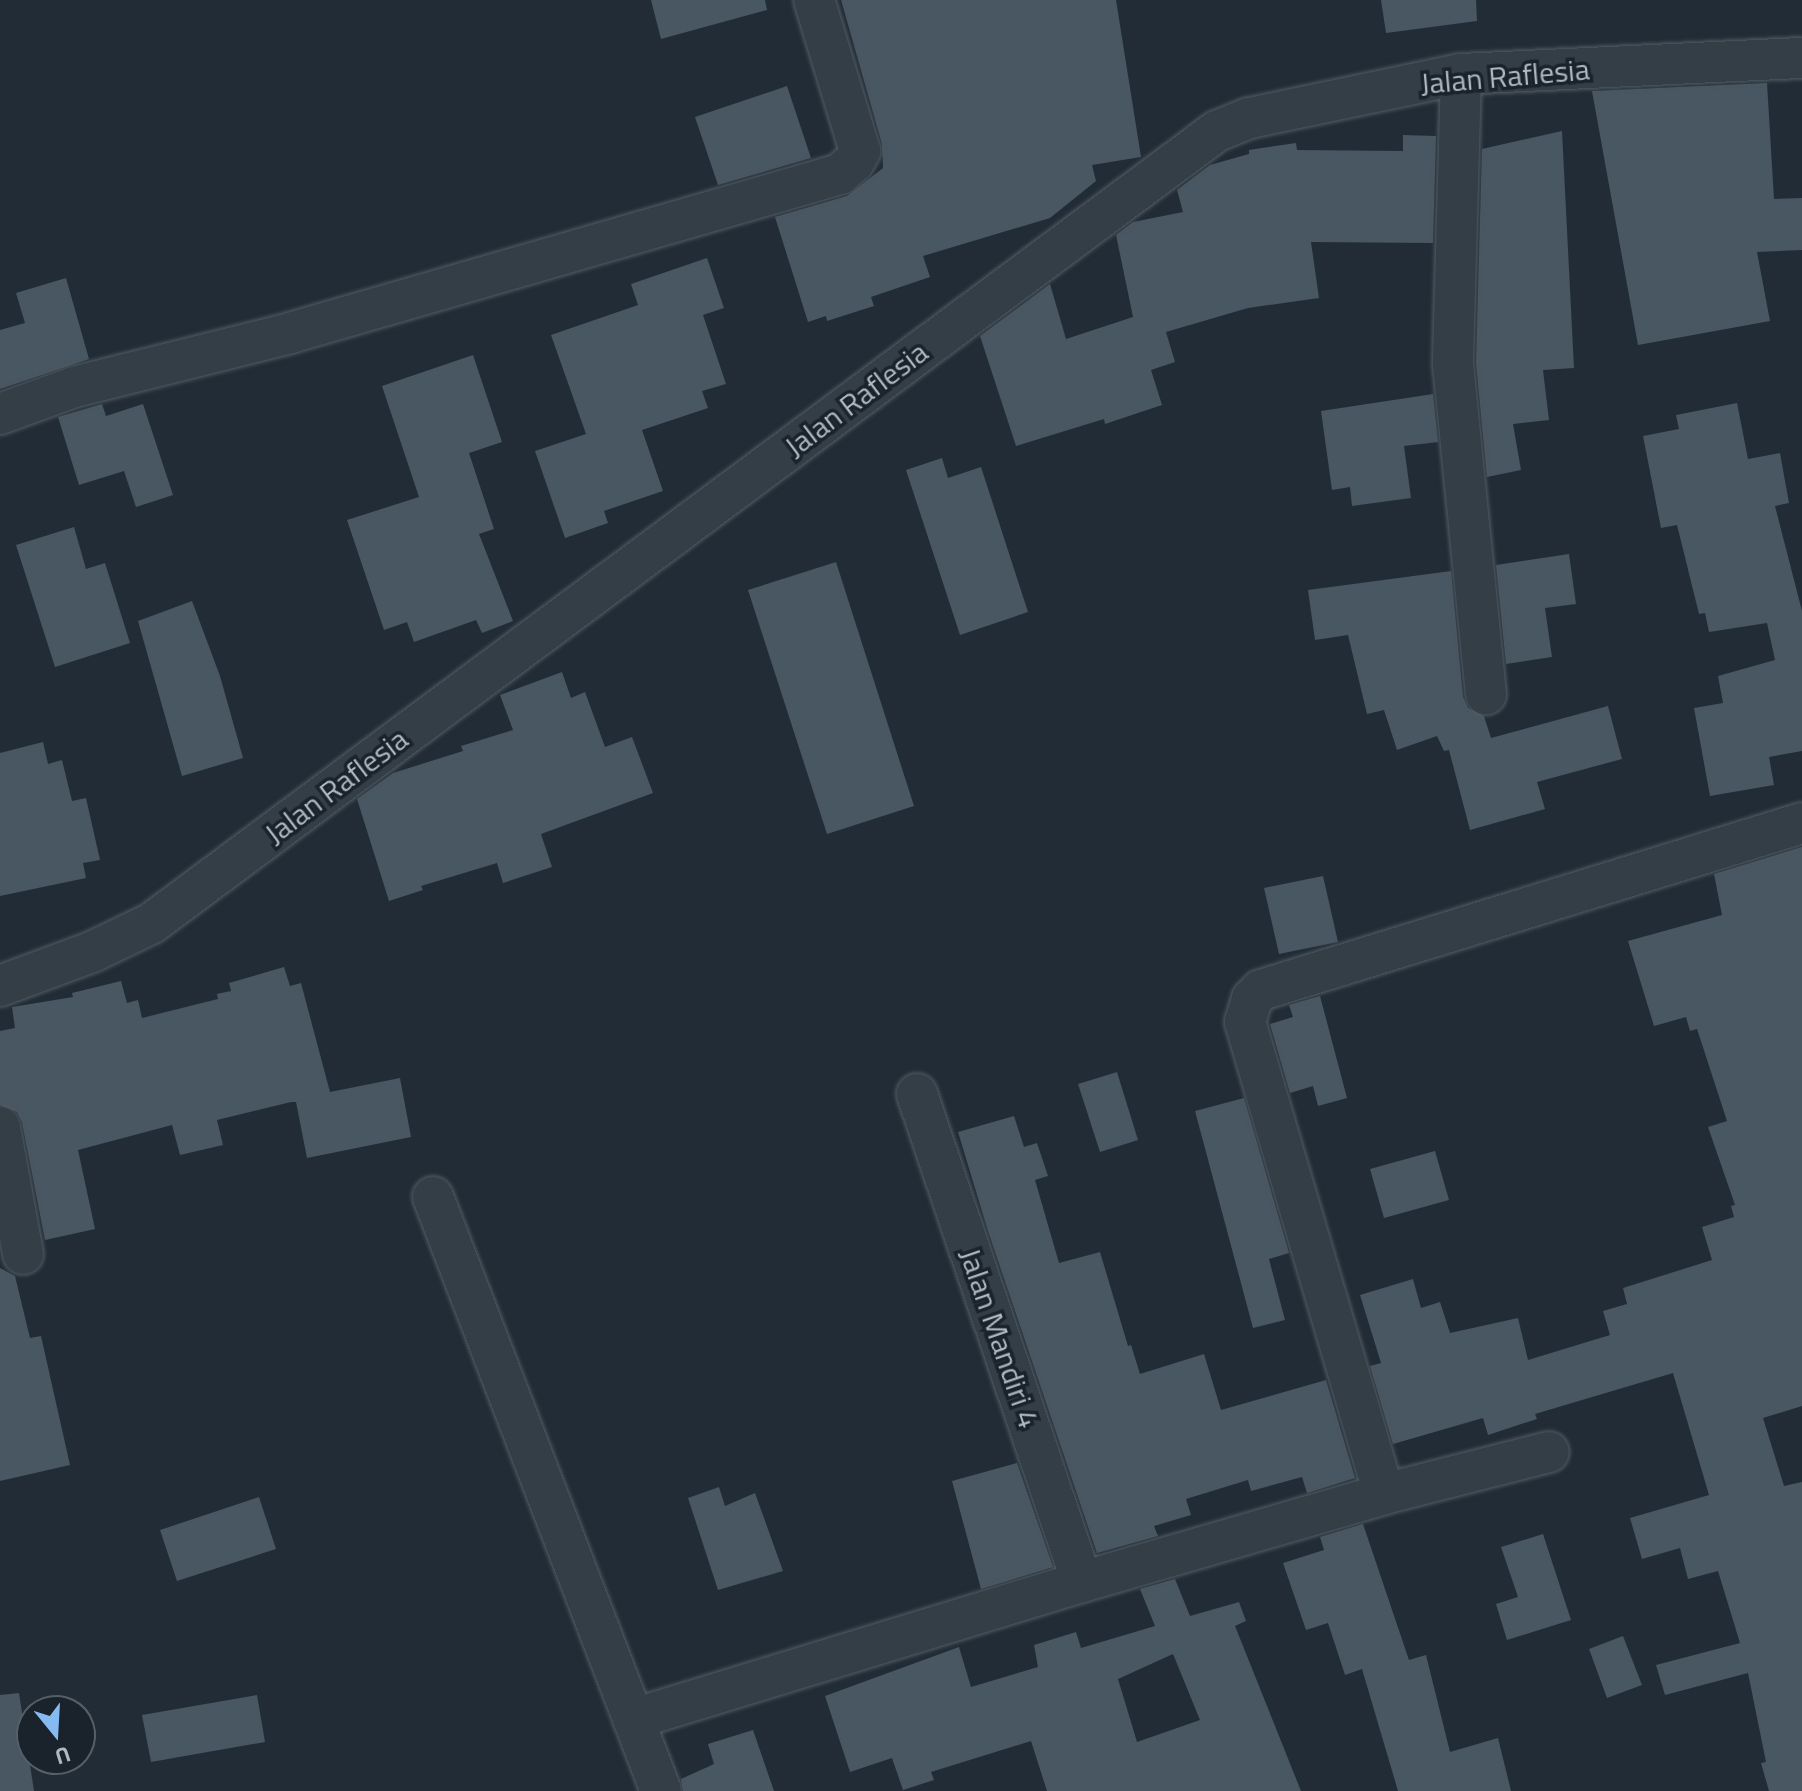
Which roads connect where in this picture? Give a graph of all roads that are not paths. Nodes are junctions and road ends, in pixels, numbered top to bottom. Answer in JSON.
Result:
{"nodes":[{"id":1,"x":814,"y":0,"type":"edge"},
{"id":2,"x":1802,"y":58,"type":"edge"},
{"id":3,"x":1461,"y":74,"type":"junction"},
{"id":4,"x":0,"y":414,"type":"edge"},
{"id":5,"x":1486,"y":694,"type":"dead end"},
{"id":6,"x":1802,"y":823,"type":"edge"},
{"id":7,"x":0,"y":986,"type":"edge"},
{"id":8,"x":917,"y":1094,"type":"dead end"},
{"id":9,"x":0,"y":1127,"type":"edge"},
{"id":10,"x":433,"y":1197,"type":"dead end"},
{"id":11,"x":23,"y":1254,"type":"dead end"},
{"id":12,"x":1549,"y":1452,"type":"dead end"},
{"id":13,"x":1384,"y":1494,"type":"junction"},
{"id":14,"x":1082,"y":1582,"type":"junction"},
{"id":15,"x":633,"y":1719,"type":"junction"},
{"id":16,"x":661,"y":1791,"type":"edge"}],
"edges":[{"from":1,"to":4,"type":"street"},
{"from":2,"to":3,"type":"street","name":"Jalan Raflesia"},
{"from":3,"to":5,"type":"street"},
{"from":3,"to":7,"type":"street","name":"Jalan Raflesia"},
{"from":6,"to":13,"type":"street"},
{"from":8,"to":14,"type":"street","name":"Jalan Mandiri 4"},
{"from":9,"to":11,"type":"street"},
{"from":10,"to":15,"type":"street"},
{"from":12,"to":13,"type":"street"},
{"from":13,"to":14,"type":"street"},
{"from":14,"to":15,"type":"street"},
{"from":15,"to":16,"type":"street"}]}
